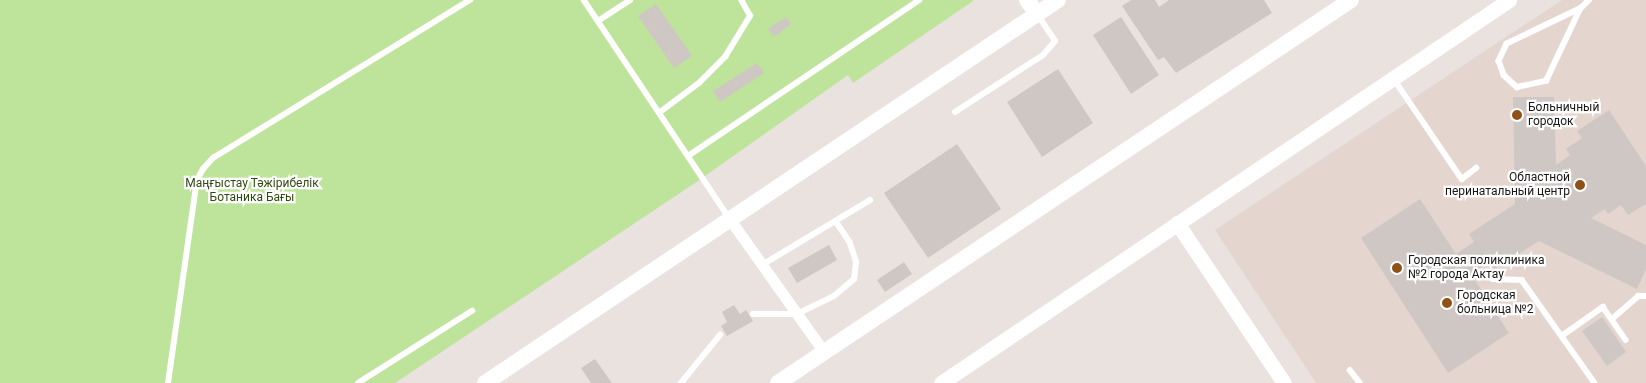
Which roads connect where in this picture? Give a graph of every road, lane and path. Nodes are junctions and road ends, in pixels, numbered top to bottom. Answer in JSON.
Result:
{"nodes":[{"id":1,"x":470,"y":0,"type":"edge"},
{"id":2,"x":584,"y":0,"type":"edge"},
{"id":3,"x":630,"y":0,"type":"edge"},
{"id":4,"x":741,"y":0,"type":"edge"},
{"id":5,"x":918,"y":0,"type":"edge"},
{"id":6,"x":1027,"y":0,"type":"edge"},
{"id":7,"x":1058,"y":0,"type":"edge"},
{"id":8,"x":1351,"y":0,"type":"edge"},
{"id":9,"x":1509,"y":0,"type":"edge"},
{"id":10,"x":1589,"y":0,"type":"edge"},
{"id":11,"x":1580,"y":8,"type":"junction"},
{"id":12,"x":1037,"y":14,"type":"junction"},
{"id":13,"x":598,"y":21,"type":"junction"},
{"id":14,"x":1393,"y":78,"type":"junction"},
{"id":15,"x":955,"y":112,"type":"dead end"},
{"id":16,"x":659,"y":113,"type":"junction"},
{"id":17,"x":688,"y":156,"type":"junction"},
{"id":18,"x":1476,"y":168,"type":"dead end"},
{"id":19,"x":870,"y":200,"type":"dead end"},
{"id":20,"x":731,"y":221,"type":"junction"},
{"id":21,"x":836,"y":222,"type":"junction"},
{"id":22,"x":1177,"y":223,"type":"junction"},
{"id":23,"x":762,"y":265,"type":"junction"},
{"id":24,"x":1493,"y":279,"type":"dead end"},
{"id":25,"x":1646,"y":296,"type":"edge"},
{"id":26,"x":472,"y":311,"type":"dead end"},
{"id":27,"x":753,"y":314,"type":"dead end"},
{"id":28,"x":797,"y":314,"type":"junction"},
{"id":29,"x":1612,"y":320,"type":"junction"},
{"id":30,"x":720,"y":335,"type":"dead end"},
{"id":31,"x":1563,"y":335,"type":"junction"},
{"id":32,"x":1626,"y":340,"type":"dead end"},
{"id":33,"x":824,"y":352,"type":"junction"},
{"id":34,"x":1350,"y":370,"type":"dead end"},
{"id":35,"x":168,"y":383,"type":"edge"},
{"id":36,"x":358,"y":383,"type":"edge"},
{"id":37,"x":485,"y":383,"type":"edge"},
{"id":38,"x":681,"y":383,"type":"edge"},
{"id":39,"x":778,"y":383,"type":"edge"},
{"id":40,"x":941,"y":383,"type":"edge"},
{"id":41,"x":1284,"y":383,"type":"edge"},
{"id":42,"x":1360,"y":383,"type":"edge"},
{"id":43,"x":1595,"y":383,"type":"edge"}],
"edges":[{"from":1,"to":35,"type":"lane"},
{"from":2,"to":13,"type":"lane"},
{"from":3,"to":13,"type":"lane"},
{"from":4,"to":16,"type":"lane"},
{"from":5,"to":17,"type":"lane"},
{"from":6,"to":12,"type":"main road"},
{"from":7,"to":12,"type":"main road"},
{"from":8,"to":33,"type":"main road"},
{"from":9,"to":14,"type":"street"},
{"from":10,"to":11,"type":"lane"},
{"from":11,"to":11,"type":"lane"},
{"from":12,"to":15,"type":"lane"},
{"from":12,"to":20,"type":"main road"},
{"from":13,"to":16,"type":"lane"},
{"from":14,"to":18,"type":"lane"},
{"from":14,"to":22,"type":"street"},
{"from":16,"to":17,"type":"lane"},
{"from":17,"to":20,"type":"lane"},
{"from":19,"to":21,"type":"lane"},
{"from":20,"to":23,"type":"street"},
{"from":20,"to":37,"type":"main road"},
{"from":21,"to":23,"type":"lane"},
{"from":21,"to":28,"type":"lane"},
{"from":22,"to":40,"type":"street"},
{"from":22,"to":41,"type":"street"},
{"from":23,"to":28,"type":"street"},
{"from":24,"to":31,"type":"lane"},
{"from":25,"to":29,"type":"lane"},
{"from":26,"to":36,"type":"lane"},
{"from":27,"to":28,"type":"lane"},
{"from":28,"to":33,"type":"street"},
{"from":29,"to":31,"type":"lane"},
{"from":29,"to":32,"type":"lane"},
{"from":30,"to":38,"type":"lane"},
{"from":31,"to":43,"type":"lane"},
{"from":33,"to":39,"type":"main road"},
{"from":34,"to":42,"type":"lane"}]}
